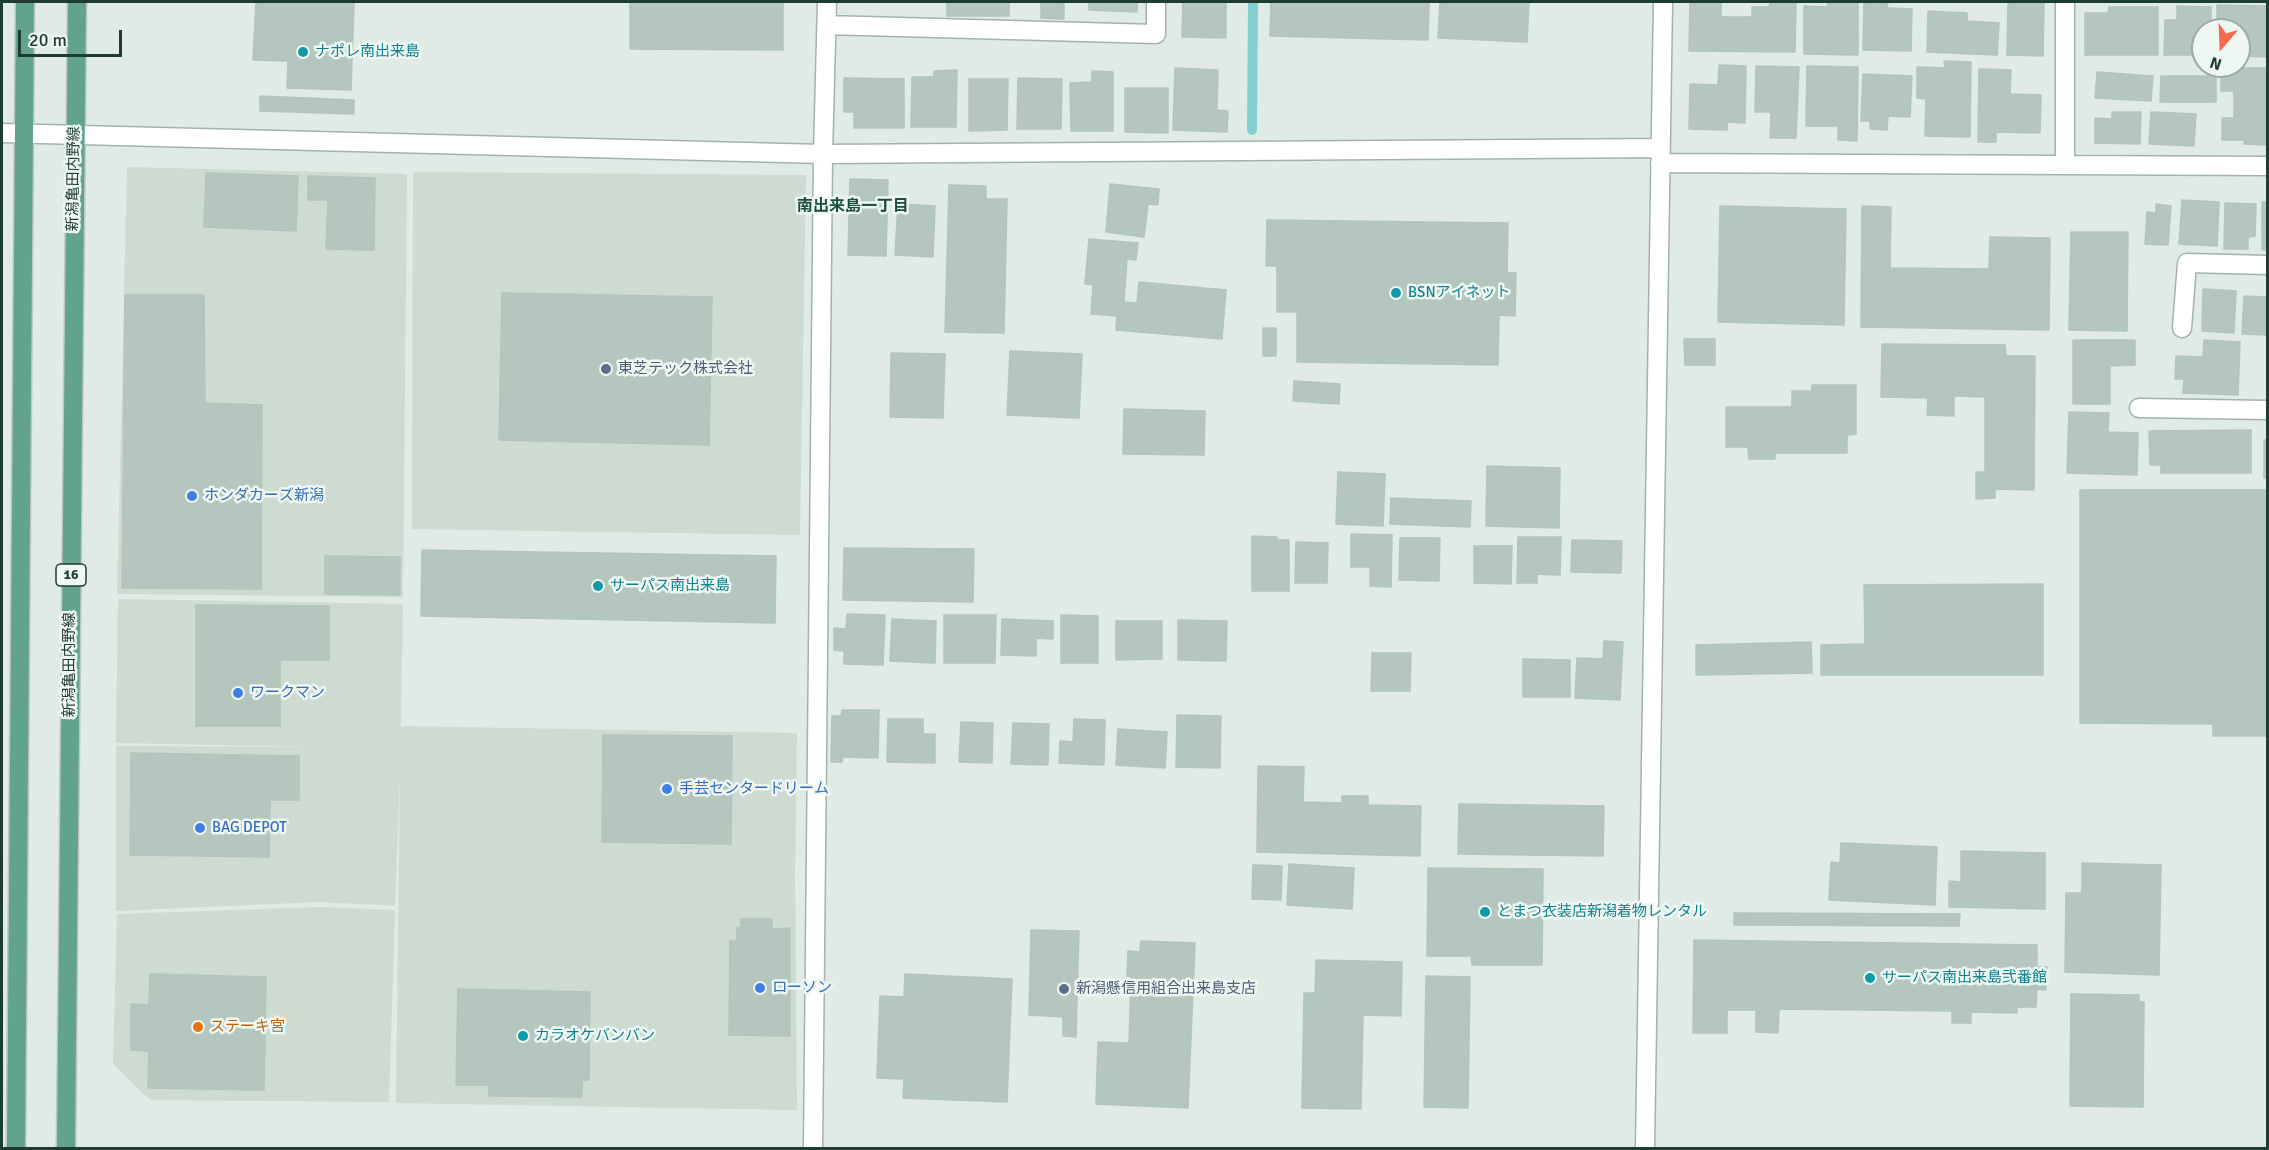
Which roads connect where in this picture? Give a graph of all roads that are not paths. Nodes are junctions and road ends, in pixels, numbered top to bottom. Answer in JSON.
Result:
{"nodes":[{"id":1,"x":25,"y":2,"type":"edge"},
{"id":2,"x":77,"y":2,"type":"edge"},
{"id":3,"x":827,"y":2,"type":"edge"},
{"id":4,"x":1156,"y":2,"type":"edge"},
{"id":5,"x":1663,"y":2,"type":"edge"},
{"id":6,"x":2065,"y":2,"type":"edge"},
{"id":7,"x":826,"y":25,"type":"junction"},
{"id":8,"x":2,"y":134,"type":"edge"},
{"id":9,"x":24,"y":134,"type":"junction"},
{"id":10,"x":75,"y":135,"type":"junction"},
{"id":11,"x":823,"y":154,"type":"junction"},
{"id":12,"x":1660,"y":156,"type":"junction"},
{"id":13,"x":2065,"y":164,"type":"junction"},
{"id":14,"x":2268,"y":166,"type":"edge"},
{"id":15,"x":2268,"y":265,"type":"edge"},
{"id":16,"x":2182,"y":328,"type":"dead end"},
{"id":17,"x":2139,"y":408,"type":"dead end"},
{"id":18,"x":2268,"y":410,"type":"edge"},
{"id":19,"x":16,"y":1149,"type":"edge"},
{"id":20,"x":66,"y":1149,"type":"edge"},
{"id":21,"x":813,"y":1149,"type":"edge"},
{"id":22,"x":1645,"y":1149,"type":"edge"}],
"edges":[{"from":1,"to":9,"type":"main road"},
{"from":2,"to":10,"type":"main road","name":"新潟亀田内野線","number":"16"},
{"from":3,"to":7,"type":"street"},
{"from":4,"to":7,"type":"street"},
{"from":5,"to":12,"type":"street"},
{"from":6,"to":13,"type":"street"},
{"from":7,"to":11,"type":"street"},
{"from":8,"to":9,"type":"street"},
{"from":9,"to":10,"type":"street"},
{"from":9,"to":19,"type":"main road"},
{"from":10,"to":11,"type":"street"},
{"from":10,"to":20,"type":"main road","name":"新潟亀田内野線","number":"16"},
{"from":11,"to":12,"type":"street"},
{"from":11,"to":21,"type":"street"},
{"from":12,"to":13,"type":"street"},
{"from":12,"to":22,"type":"street"},
{"from":13,"to":14,"type":"street"},
{"from":15,"to":16,"type":"street"},
{"from":17,"to":18,"type":"street"}]}
